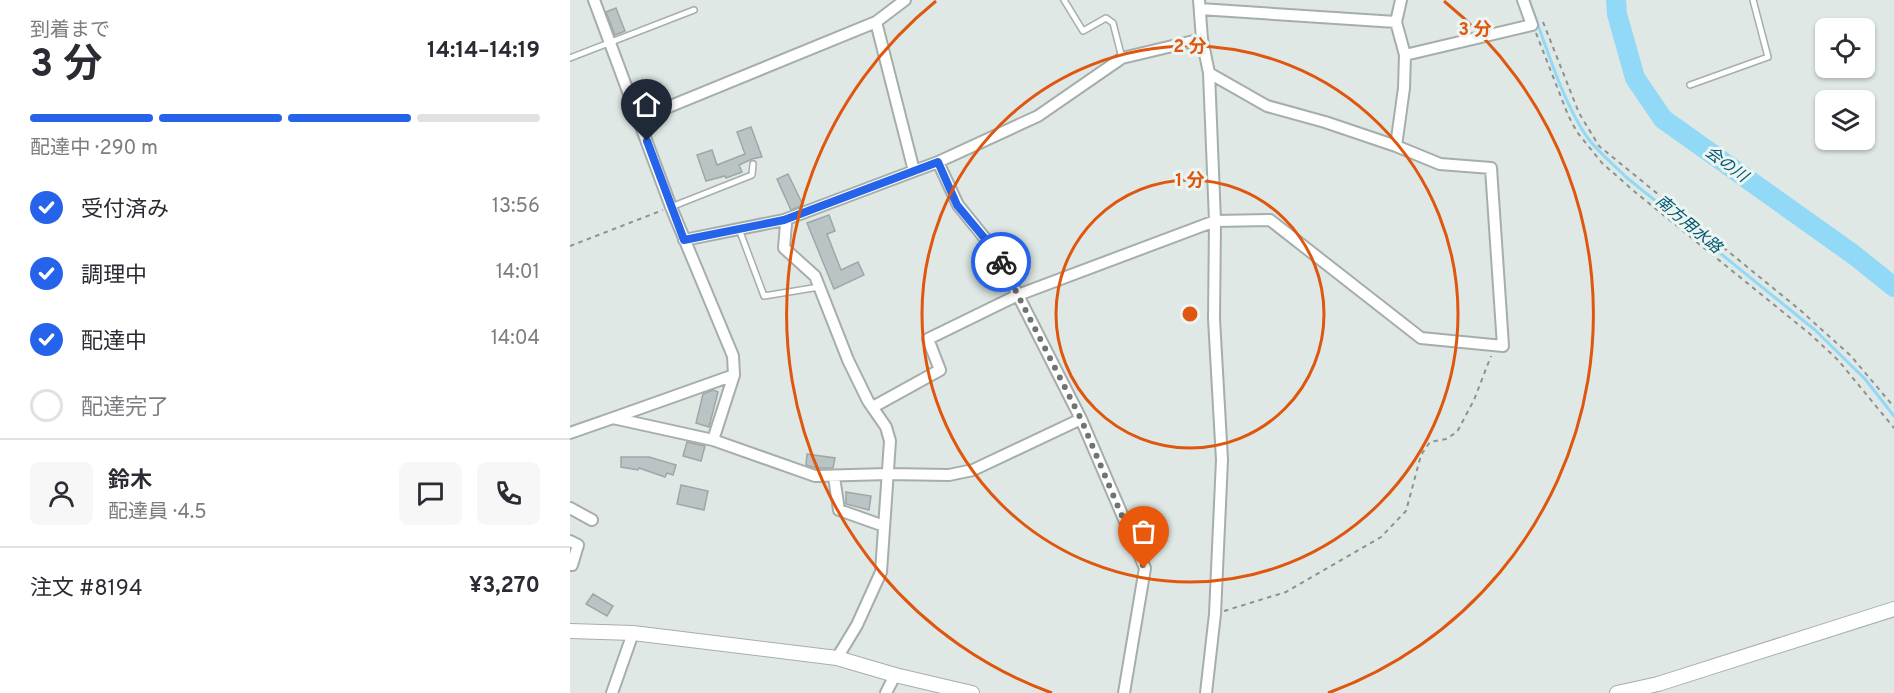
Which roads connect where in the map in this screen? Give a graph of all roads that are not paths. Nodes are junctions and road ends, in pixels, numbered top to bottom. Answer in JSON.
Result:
{"nodes":[{"id":1,"x":594,"y":0,"type":"edge"},
{"id":2,"x":904,"y":0,"type":"edge"},
{"id":3,"x":1064,"y":0,"type":"edge"},
{"id":4,"x":1401,"y":0,"type":"edge"},
{"id":5,"x":1523,"y":0,"type":"edge"},
{"id":6,"x":1753,"y":0,"type":"edge"},
{"id":7,"x":1199,"y":5,"type":"edge"},
{"id":8,"x":694,"y":10,"type":"dead end"},
{"id":9,"x":876,"y":22,"type":"junction"},
{"id":10,"x":1396,"y":22,"type":"junction"},
{"id":11,"x":1202,"y":39,"type":"junction"},
{"id":12,"x":609,"y":43,"type":"junction"},
{"id":13,"x":1405,"y":55,"type":"junction"},
{"id":14,"x":570,"y":58,"type":"edge"},
{"id":15,"x":1122,"y":58,"type":"junction"},
{"id":16,"x":1209,"y":73,"type":"junction"},
{"id":17,"x":1690,"y":85,"type":"dead end"},
{"id":18,"x":639,"y":119,"type":"junction"},
{"id":19,"x":1396,"y":146,"type":"junction"},
{"id":20,"x":938,"y":162,"type":"junction"},
{"id":21,"x":753,"y":164,"type":"dead end"},
{"id":22,"x":914,"y":171,"type":"junction"},
{"id":23,"x":670,"y":207,"type":"junction"},
{"id":24,"x":784,"y":220,"type":"junction"},
{"id":25,"x":1215,"y":221,"type":"junction"},
{"id":26,"x":739,"y":229,"type":"junction"},
{"id":27,"x":684,"y":240,"type":"junction"},
{"id":28,"x":819,"y":287,"type":"junction"},
{"id":29,"x":1018,"y":295,"type":"junction"},
{"id":30,"x":734,"y":375,"type":"junction"},
{"id":31,"x":873,"y":407,"type":"junction"},
{"id":32,"x":613,"y":418,"type":"junction"},
{"id":33,"x":1081,"y":419,"type":"junction"},
{"id":34,"x":570,"y":433,"type":"edge"},
{"id":35,"x":713,"y":440,"type":"junction"},
{"id":36,"x":888,"y":474,"type":"junction"},
{"id":37,"x":834,"y":477,"type":"junction"},
{"id":38,"x":570,"y":508,"type":"edge"},
{"id":39,"x":592,"y":520,"type":"dead end"},
{"id":40,"x":884,"y":526,"type":"junction"},
{"id":41,"x":570,"y":542,"type":"edge"},
{"id":42,"x":570,"y":565,"type":"edge"},
{"id":43,"x":1894,"y":609,"type":"edge"},
{"id":44,"x":570,"y":631,"type":"edge"},
{"id":45,"x":633,"y":633,"type":"junction"},
{"id":46,"x":837,"y":658,"type":"junction"},
{"id":47,"x":895,"y":675,"type":"junction"},
{"id":48,"x":612,"y":693,"type":"edge"},
{"id":49,"x":886,"y":693,"type":"edge"},
{"id":50,"x":972,"y":693,"type":"edge"},
{"id":51,"x":1124,"y":693,"type":"edge"},
{"id":52,"x":1206,"y":693,"type":"edge"},
{"id":53,"x":1617,"y":693,"type":"edge"}],
"edges":[{"from":1,"to":12,"type":"street"},
{"from":2,"to":9,"type":"street"},
{"from":3,"to":15,"type":"lane"},
{"from":4,"to":10,"type":"street"},
{"from":5,"to":13,"type":"street"},
{"from":6,"to":17,"type":"lane"},
{"from":7,"to":10,"type":"street"},
{"from":7,"to":11,"type":"street"},
{"from":8,"to":12,"type":"lane"},
{"from":9,"to":18,"type":"street"},
{"from":9,"to":22,"type":"street"},
{"from":10,"to":13,"type":"street"},
{"from":11,"to":15,"type":"street"},
{"from":11,"to":16,"type":"street"},
{"from":12,"to":14,"type":"lane"},
{"from":12,"to":18,"type":"street"},
{"from":13,"to":19,"type":"street"},
{"from":15,"to":20,"type":"street"},
{"from":16,"to":19,"type":"street"},
{"from":16,"to":25,"type":"street"},
{"from":18,"to":23,"type":"street"},
{"from":19,"to":25,"type":"street"},
{"from":20,"to":22,"type":"street"},
{"from":20,"to":29,"type":"street"},
{"from":21,"to":23,"type":"lane"},
{"from":22,"to":24,"type":"street"},
{"from":23,"to":27,"type":"street"},
{"from":24,"to":26,"type":"street"},
{"from":24,"to":28,"type":"street"},
{"from":25,"to":29,"type":"street"},
{"from":25,"to":52,"type":"street"},
{"from":26,"to":27,"type":"street"},
{"from":26,"to":28,"type":"lane"},
{"from":27,"to":30,"type":"street"},
{"from":28,"to":31,"type":"street"},
{"from":29,"to":31,"type":"street"},
{"from":29,"to":33,"type":"street"},
{"from":30,"to":32,"type":"street"},
{"from":30,"to":35,"type":"street"},
{"from":31,"to":36,"type":"street"},
{"from":32,"to":34,"type":"street"},
{"from":32,"to":35,"type":"street"},
{"from":33,"to":36,"type":"street"},
{"from":33,"to":51,"type":"street"},
{"from":35,"to":37,"type":"street"},
{"from":36,"to":37,"type":"street"},
{"from":36,"to":40,"type":"street"},
{"from":37,"to":40,"type":"street"},
{"from":38,"to":39,"type":"street"},
{"from":40,"to":46,"type":"street"},
{"from":41,"to":42,"type":"street"},
{"from":43,"to":53,"type":"street"},
{"from":44,"to":45,"type":"street"},
{"from":45,"to":46,"type":"street"},
{"from":45,"to":48,"type":"street"},
{"from":46,"to":47,"type":"street"},
{"from":47,"to":49,"type":"street"},
{"from":47,"to":50,"type":"street"}]}
